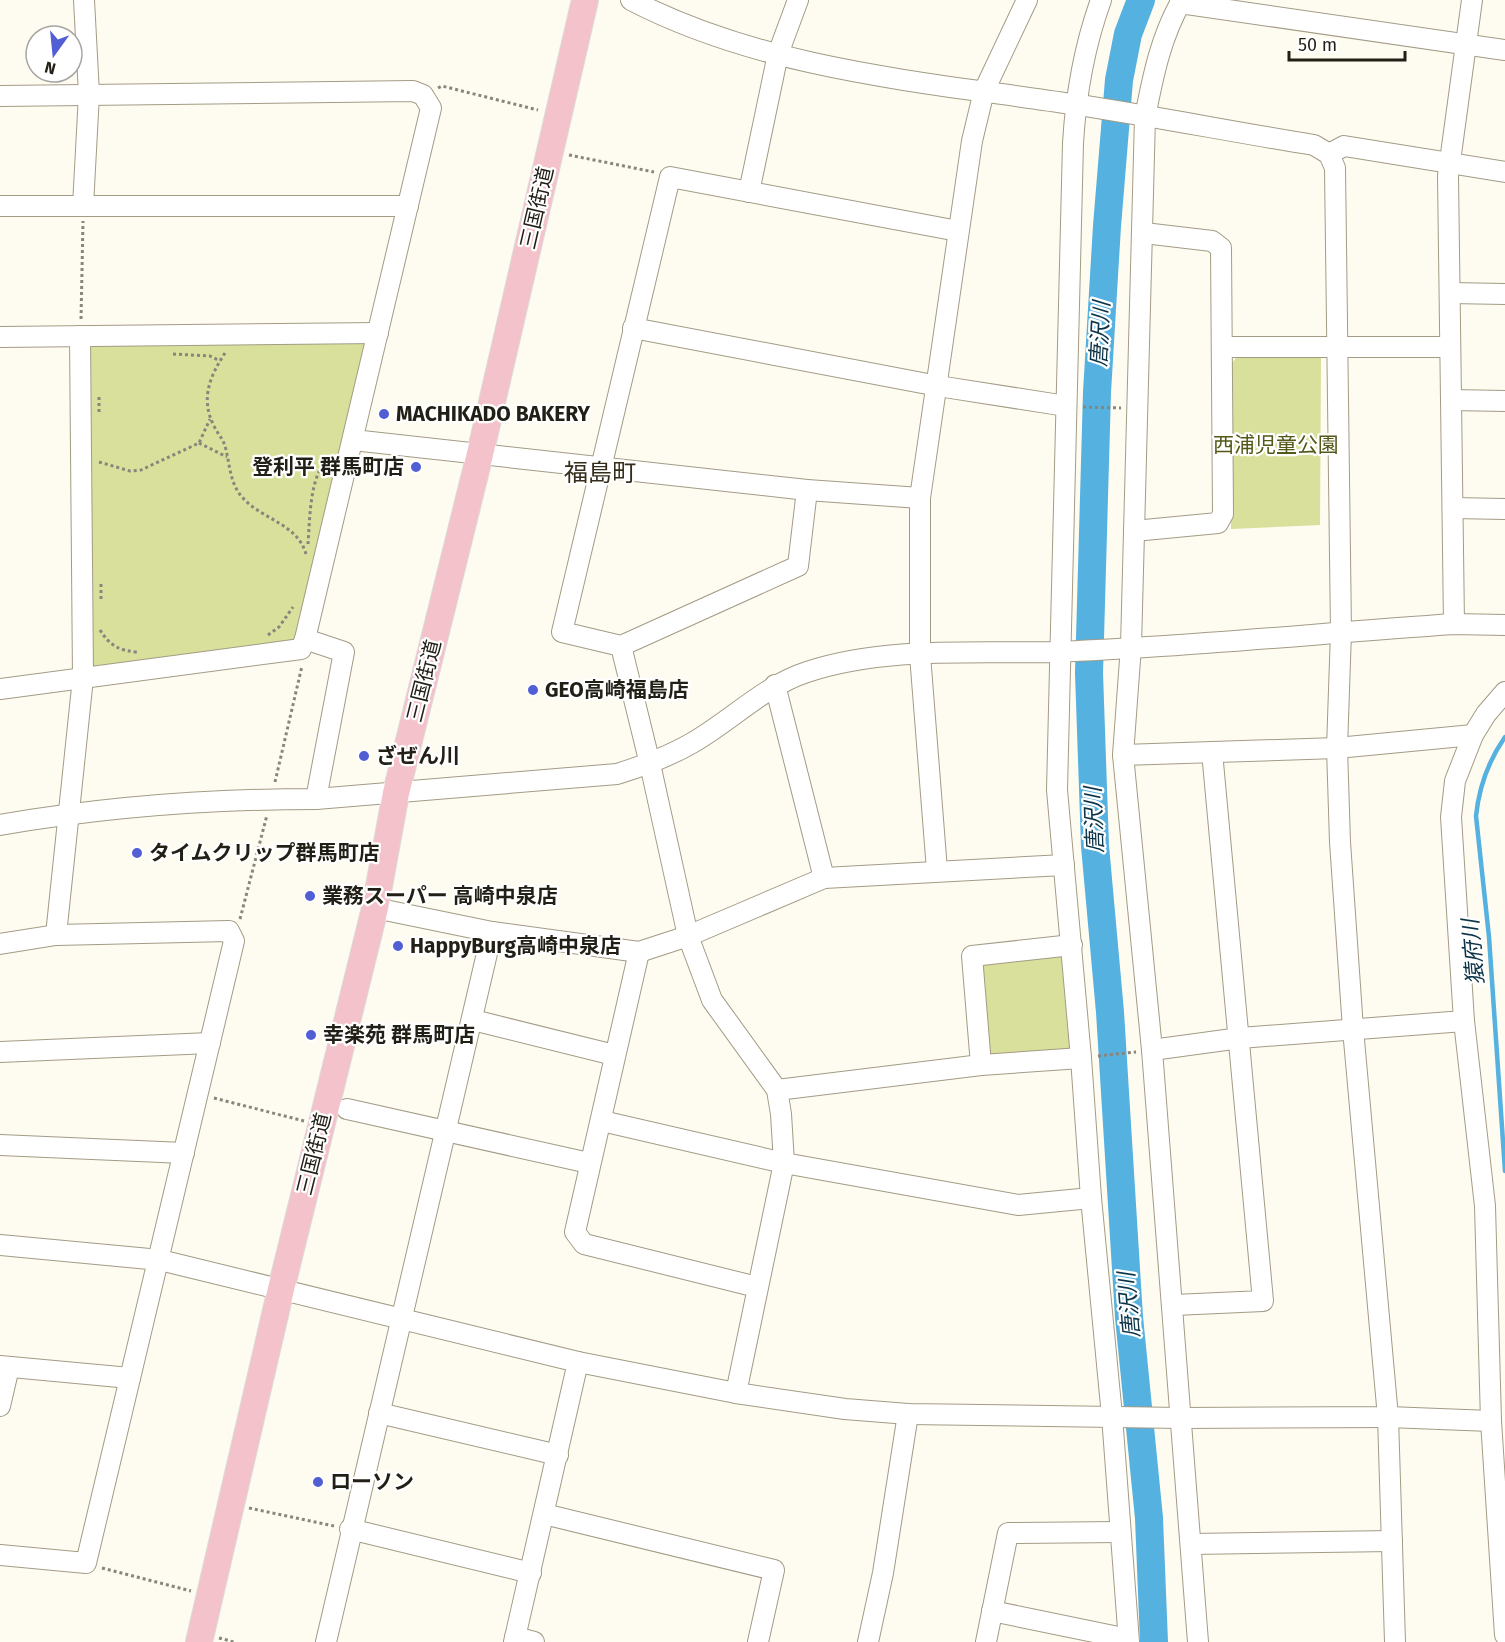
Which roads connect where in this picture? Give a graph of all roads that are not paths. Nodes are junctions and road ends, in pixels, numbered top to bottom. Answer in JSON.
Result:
{"nodes":[{"id":1,"x":84,"y":0,"type":"edge"},
{"id":2,"x":585,"y":0,"type":"edge"},
{"id":3,"x":632,"y":0,"type":"edge"},
{"id":4,"x":798,"y":0,"type":"edge"},
{"id":5,"x":1027,"y":0,"type":"edge"},
{"id":6,"x":1101,"y":0,"type":"edge"},
{"id":7,"x":1472,"y":0,"type":"edge"},
{"id":8,"x":1181,"y":2,"type":"edge"},
{"id":9,"x":1465,"y":44,"type":"junction"},
{"id":10,"x":1505,"y":50,"type":"edge"},
{"id":11,"x":778,"y":54,"type":"junction"},
{"id":12,"x":984,"y":91,"type":"junction"},
{"id":13,"x":89,"y":94,"type":"junction"},
{"id":14,"x":0,"y":96,"type":"edge"},
{"id":15,"x":1081,"y":105,"type":"junction"},
{"id":16,"x":1140,"y":116,"type":"junction"},
{"id":17,"x":1329,"y":154,"type":"junction"},
{"id":18,"x":1450,"y":164,"type":"junction"},
{"id":19,"x":1505,"y":172,"type":"edge"},
{"id":20,"x":748,"y":192,"type":"junction"},
{"id":21,"x":0,"y":206,"type":"edge"},
{"id":22,"x":83,"y":206,"type":"junction"},
{"id":23,"x":408,"y":206,"type":"junction"},
{"id":24,"x":958,"y":231,"type":"junction"},
{"id":25,"x":1144,"y":233,"type":"junction"},
{"id":26,"x":1450,"y":293,"type":"junction"},
{"id":27,"x":1505,"y":294,"type":"edge"},
{"id":28,"x":633,"y":328,"type":"junction"},
{"id":29,"x":378,"y":333,"type":"junction"},
{"id":30,"x":80,"y":336,"type":"junction"},
{"id":31,"x":0,"y":337,"type":"edge"},
{"id":32,"x":1223,"y":347,"type":"junction"},
{"id":33,"x":1449,"y":347,"type":"junction"},
{"id":34,"x":1337,"y":348,"type":"junction"},
{"id":35,"x":938,"y":386,"type":"junction"},
{"id":36,"x":1451,"y":400,"type":"junction"},
{"id":37,"x":1505,"y":401,"type":"edge"},
{"id":38,"x":1072,"y":406,"type":"junction"},
{"id":39,"x":351,"y":449,"type":"junction"},
{"id":40,"x":480,"y":454,"type":"junction"},
{"id":41,"x":601,"y":466,"type":"junction"},
{"id":42,"x":807,"y":490,"type":"junction"},
{"id":43,"x":920,"y":498,"type":"junction"},
{"id":44,"x":1453,"y":508,"type":"junction"},
{"id":45,"x":1505,"y":508,"type":"edge"},
{"id":46,"x":1134,"y":531,"type":"junction"},
{"id":47,"x":1454,"y":624,"type":"junction"},
{"id":48,"x":1505,"y":625,"type":"edge"},
{"id":49,"x":1341,"y":632,"type":"junction"},
{"id":50,"x":303,"y":644,"type":"junction"},
{"id":51,"x":621,"y":646,"type":"junction"},
{"id":52,"x":1126,"y":647,"type":"junction"},
{"id":53,"x":1061,"y":651,"type":"junction"},
{"id":54,"x":920,"y":655,"type":"junction"},
{"id":55,"x":82,"y":678,"type":"junction"},
{"id":56,"x":775,"y":685,"type":"junction"},
{"id":57,"x":0,"y":689,"type":"edge"},
{"id":58,"x":1505,"y":692,"type":"edge"},
{"id":59,"x":1473,"y":735,"type":"junction"},
{"id":60,"x":1337,"y":748,"type":"junction"},
{"id":61,"x":1212,"y":752,"type":"junction"},
{"id":62,"x":1123,"y":755,"type":"junction"},
{"id":63,"x":650,"y":764,"type":"junction"},
{"id":64,"x":396,"y":793,"type":"junction"},
{"id":65,"x":316,"y":799,"type":"junction"},
{"id":66,"x":68,"y":813,"type":"junction"},
{"id":67,"x":0,"y":825,"type":"edge"},
{"id":68,"x":1064,"y":865,"type":"junction"},
{"id":69,"x":937,"y":870,"type":"junction"},
{"id":70,"x":825,"y":878,"type":"junction"},
{"id":71,"x":375,"y":908,"type":"junction"},
{"id":72,"x":492,"y":932,"type":"junction"},
{"id":73,"x":56,"y":934,"type":"junction"},
{"id":74,"x":688,"y":936,"type":"junction"},
{"id":75,"x":0,"y":944,"type":"edge"},
{"id":76,"x":1072,"y":945,"type":"junction"},
{"id":77,"x":639,"y":952,"type":"junction"},
{"id":78,"x":473,"y":1020,"type":"junction"},
{"id":79,"x":1464,"y":1021,"type":"junction"},
{"id":80,"x":1353,"y":1029,"type":"junction"},
{"id":81,"x":1240,"y":1038,"type":"junction"},
{"id":82,"x":210,"y":1043,"type":"junction"},
{"id":83,"x":1145,"y":1051,"type":"junction"},
{"id":84,"x":0,"y":1052,"type":"edge"},
{"id":85,"x":614,"y":1055,"type":"junction"},
{"id":86,"x":1087,"y":1057,"type":"junction"},
{"id":87,"x":981,"y":1065,"type":"junction"},
{"id":88,"x":777,"y":1090,"type":"junction"},
{"id":89,"x":347,"y":1109,"type":"dead end"},
{"id":90,"x":602,"y":1121,"type":"junction"},
{"id":91,"x":445,"y":1133,"type":"junction"},
{"id":92,"x":0,"y":1145,"type":"edge"},
{"id":93,"x":184,"y":1154,"type":"junction"},
{"id":94,"x":588,"y":1163,"type":"junction"},
{"id":95,"x":784,"y":1163,"type":"junction"},
{"id":96,"x":1090,"y":1197,"type":"junction"},
{"id":97,"x":0,"y":1245,"type":"edge"},
{"id":98,"x":160,"y":1260,"type":"junction"},
{"id":99,"x":757,"y":1287,"type":"junction"},
{"id":100,"x":281,"y":1289,"type":"junction"},
{"id":101,"x":1174,"y":1305,"type":"junction"},
{"id":102,"x":400,"y":1318,"type":"junction"},
{"id":103,"x":578,"y":1362,"type":"junction"},
{"id":104,"x":4,"y":1366,"type":"edge"},
{"id":105,"x":130,"y":1378,"type":"junction"},
{"id":106,"x":736,"y":1393,"type":"junction"},
{"id":107,"x":0,"y":1406,"type":"edge"},
{"id":108,"x":379,"y":1413,"type":"junction"},
{"id":109,"x":908,"y":1414,"type":"junction"},
{"id":110,"x":1112,"y":1416,"type":"junction"},
{"id":111,"x":1388,"y":1417,"type":"junction"},
{"id":112,"x":1181,"y":1418,"type":"junction"},
{"id":113,"x":1491,"y":1421,"type":"junction"},
{"id":114,"x":558,"y":1455,"type":"junction"},
{"id":115,"x":544,"y":1514,"type":"junction"},
{"id":116,"x":350,"y":1529,"type":"junction"},
{"id":117,"x":1120,"y":1532,"type":"junction"},
{"id":118,"x":1392,"y":1541,"type":"junction"},
{"id":119,"x":1191,"y":1544,"type":"junction"},
{"id":120,"x":0,"y":1555,"type":"edge"},
{"id":121,"x":531,"y":1573,"type":"junction"},
{"id":122,"x":992,"y":1611,"type":"junction"},
{"id":123,"x":1505,"y":1635,"type":"edge"},
{"id":124,"x":514,"y":1640,"type":"edge"},
{"id":125,"x":1128,"y":1640,"type":"edge"},
{"id":126,"x":199,"y":1642,"type":"edge"},
{"id":127,"x":326,"y":1642,"type":"edge"},
{"id":128,"x":534,"y":1642,"type":"edge"},
{"id":129,"x":758,"y":1642,"type":"edge"},
{"id":130,"x":868,"y":1642,"type":"edge"},
{"id":131,"x":986,"y":1642,"type":"edge"},
{"id":132,"x":1198,"y":1642,"type":"edge"},
{"id":133,"x":1395,"y":1642,"type":"edge"}],
"edges":[{"from":1,"to":13,"type":"street"},
{"from":2,"to":40,"type":"main road","name":"三国街道"},
{"from":3,"to":11,"type":"street"},
{"from":4,"to":11,"type":"street"},
{"from":5,"to":12,"type":"street"},
{"from":6,"to":15,"type":"street"},
{"from":7,"to":9,"type":"street"},
{"from":8,"to":9,"type":"street"},
{"from":8,"to":16,"type":"street"},
{"from":9,"to":10,"type":"street"},
{"from":9,"to":18,"type":"street"},
{"from":11,"to":12,"type":"street"},
{"from":11,"to":20,"type":"street"},
{"from":12,"to":15,"type":"street"},
{"from":12,"to":24,"type":"street"},
{"from":13,"to":14,"type":"street"},
{"from":13,"to":22,"type":"street"},
{"from":13,"to":23,"type":"street"},
{"from":15,"to":16,"type":"street"},
{"from":15,"to":38,"type":"street"},
{"from":16,"to":17,"type":"street"},
{"from":16,"to":25,"type":"street"},
{"from":17,"to":18,"type":"street"},
{"from":17,"to":34,"type":"street"},
{"from":18,"to":19,"type":"street"},
{"from":18,"to":26,"type":"street"},
{"from":20,"to":24,"type":"street"},
{"from":20,"to":28,"type":"street"},
{"from":21,"to":22,"type":"street"},
{"from":22,"to":23,"type":"street"},
{"from":23,"to":29,"type":"street"},
{"from":24,"to":35,"type":"street"},
{"from":25,"to":32,"type":"street"},
{"from":25,"to":46,"type":"street"},
{"from":26,"to":27,"type":"street"},
{"from":26,"to":33,"type":"street"},
{"from":28,"to":35,"type":"street"},
{"from":28,"to":41,"type":"street"},
{"from":29,"to":30,"type":"street"},
{"from":29,"to":39,"type":"street"},
{"from":30,"to":31,"type":"street"},
{"from":30,"to":55,"type":"street"},
{"from":32,"to":34,"type":"street"},
{"from":32,"to":46,"type":"street"},
{"from":33,"to":34,"type":"street"},
{"from":33,"to":36,"type":"street"},
{"from":34,"to":49,"type":"street"},
{"from":35,"to":38,"type":"street"},
{"from":35,"to":43,"type":"street"},
{"from":36,"to":37,"type":"street"},
{"from":36,"to":44,"type":"street"},
{"from":38,"to":53,"type":"street"},
{"from":39,"to":40,"type":"street"},
{"from":39,"to":50,"type":"street"},
{"from":40,"to":41,"type":"street"},
{"from":40,"to":64,"type":"main road","name":"三国街道"},
{"from":41,"to":42,"type":"street"},
{"from":41,"to":51,"type":"street"},
{"from":42,"to":43,"type":"street"},
{"from":42,"to":51,"type":"street"},
{"from":43,"to":54,"type":"street"},
{"from":44,"to":45,"type":"street"},
{"from":44,"to":47,"type":"street"},
{"from":46,"to":52,"type":"street"},
{"from":47,"to":48,"type":"street"},
{"from":47,"to":49,"type":"street"},
{"from":49,"to":52,"type":"street"},
{"from":49,"to":60,"type":"street"},
{"from":50,"to":55,"type":"street"},
{"from":50,"to":65,"type":"street"},
{"from":51,"to":63,"type":"street"},
{"from":52,"to":53,"type":"street"},
{"from":52,"to":62,"type":"street"},
{"from":53,"to":54,"type":"street"},
{"from":53,"to":68,"type":"street"},
{"from":54,"to":56,"type":"street"},
{"from":54,"to":69,"type":"street"},
{"from":55,"to":57,"type":"street"},
{"from":55,"to":66,"type":"street"},
{"from":56,"to":63,"type":"street"},
{"from":56,"to":70,"type":"street"},
{"from":58,"to":59,"type":"street"},
{"from":59,"to":60,"type":"street"},
{"from":59,"to":79,"type":"street"},
{"from":60,"to":61,"type":"street"},
{"from":60,"to":80,"type":"street"},
{"from":61,"to":62,"type":"street"},
{"from":61,"to":81,"type":"street"},
{"from":62,"to":83,"type":"street"},
{"from":63,"to":64,"type":"street"},
{"from":63,"to":74,"type":"street"},
{"from":64,"to":65,"type":"street"},
{"from":64,"to":71,"type":"main road","name":"三国街道"},
{"from":65,"to":66,"type":"street"},
{"from":66,"to":67,"type":"street"},
{"from":66,"to":73,"type":"street"},
{"from":68,"to":69,"type":"street"},
{"from":68,"to":76,"type":"street"},
{"from":69,"to":70,"type":"street"},
{"from":70,"to":74,"type":"street"},
{"from":71,"to":72,"type":"street"},
{"from":71,"to":100,"type":"main road","name":"三国街道"},
{"from":72,"to":77,"type":"street"},
{"from":72,"to":78,"type":"street"},
{"from":73,"to":75,"type":"street"},
{"from":73,"to":82,"type":"street"},
{"from":74,"to":77,"type":"street"},
{"from":74,"to":88,"type":"street"},
{"from":76,"to":86,"type":"street"},
{"from":76,"to":87,"type":"street"},
{"from":77,"to":85,"type":"street"},
{"from":78,"to":85,"type":"street"},
{"from":78,"to":91,"type":"street"},
{"from":79,"to":80,"type":"street"},
{"from":79,"to":113,"type":"street"},
{"from":80,"to":81,"type":"street"},
{"from":80,"to":111,"type":"street"},
{"from":81,"to":83,"type":"street"},
{"from":81,"to":101,"type":"street"},
{"from":82,"to":84,"type":"street"},
{"from":82,"to":93,"type":"street"},
{"from":83,"to":101,"type":"street"},
{"from":85,"to":90,"type":"street"},
{"from":86,"to":87,"type":"street"},
{"from":86,"to":96,"type":"street"},
{"from":87,"to":88,"type":"street"},
{"from":88,"to":95,"type":"street"},
{"from":89,"to":91,"type":"street"},
{"from":90,"to":94,"type":"street"},
{"from":90,"to":95,"type":"street"},
{"from":91,"to":94,"type":"street"},
{"from":91,"to":102,"type":"street"},
{"from":92,"to":93,"type":"street"},
{"from":93,"to":98,"type":"street"},
{"from":94,"to":99,"type":"street"},
{"from":95,"to":96,"type":"street"},
{"from":95,"to":99,"type":"street"},
{"from":96,"to":110,"type":"street"},
{"from":97,"to":98,"type":"street"},
{"from":98,"to":100,"type":"street"},
{"from":98,"to":105,"type":"street"},
{"from":99,"to":106,"type":"street"},
{"from":100,"to":102,"type":"street"},
{"from":100,"to":126,"type":"main road","name":"三国街道"},
{"from":101,"to":112,"type":"street"},
{"from":102,"to":103,"type":"street"},
{"from":102,"to":108,"type":"street"},
{"from":103,"to":106,"type":"street"},
{"from":103,"to":114,"type":"street"},
{"from":104,"to":105,"type":"street"},
{"from":104,"to":107,"type":"street"},
{"from":105,"to":120,"type":"street"},
{"from":106,"to":109,"type":"street"},
{"from":108,"to":114,"type":"street"},
{"from":108,"to":116,"type":"street"},
{"from":109,"to":110,"type":"street"},
{"from":109,"to":130,"type":"street"},
{"from":110,"to":112,"type":"street"},
{"from":110,"to":117,"type":"street"},
{"from":111,"to":112,"type":"street"},
{"from":111,"to":113,"type":"street"},
{"from":111,"to":118,"type":"street"},
{"from":112,"to":119,"type":"street"},
{"from":113,"to":123,"type":"street"},
{"from":114,"to":115,"type":"street"},
{"from":115,"to":121,"type":"street"},
{"from":115,"to":129,"type":"street"},
{"from":116,"to":121,"type":"street"},
{"from":116,"to":127,"type":"street"},
{"from":117,"to":122,"type":"street"},
{"from":117,"to":125,"type":"street"},
{"from":118,"to":119,"type":"street"},
{"from":118,"to":133,"type":"street"},
{"from":119,"to":132,"type":"street"},
{"from":121,"to":124,"type":"street"},
{"from":122,"to":125,"type":"street"},
{"from":122,"to":131,"type":"street"},
{"from":124,"to":128,"type":"street"}]}
